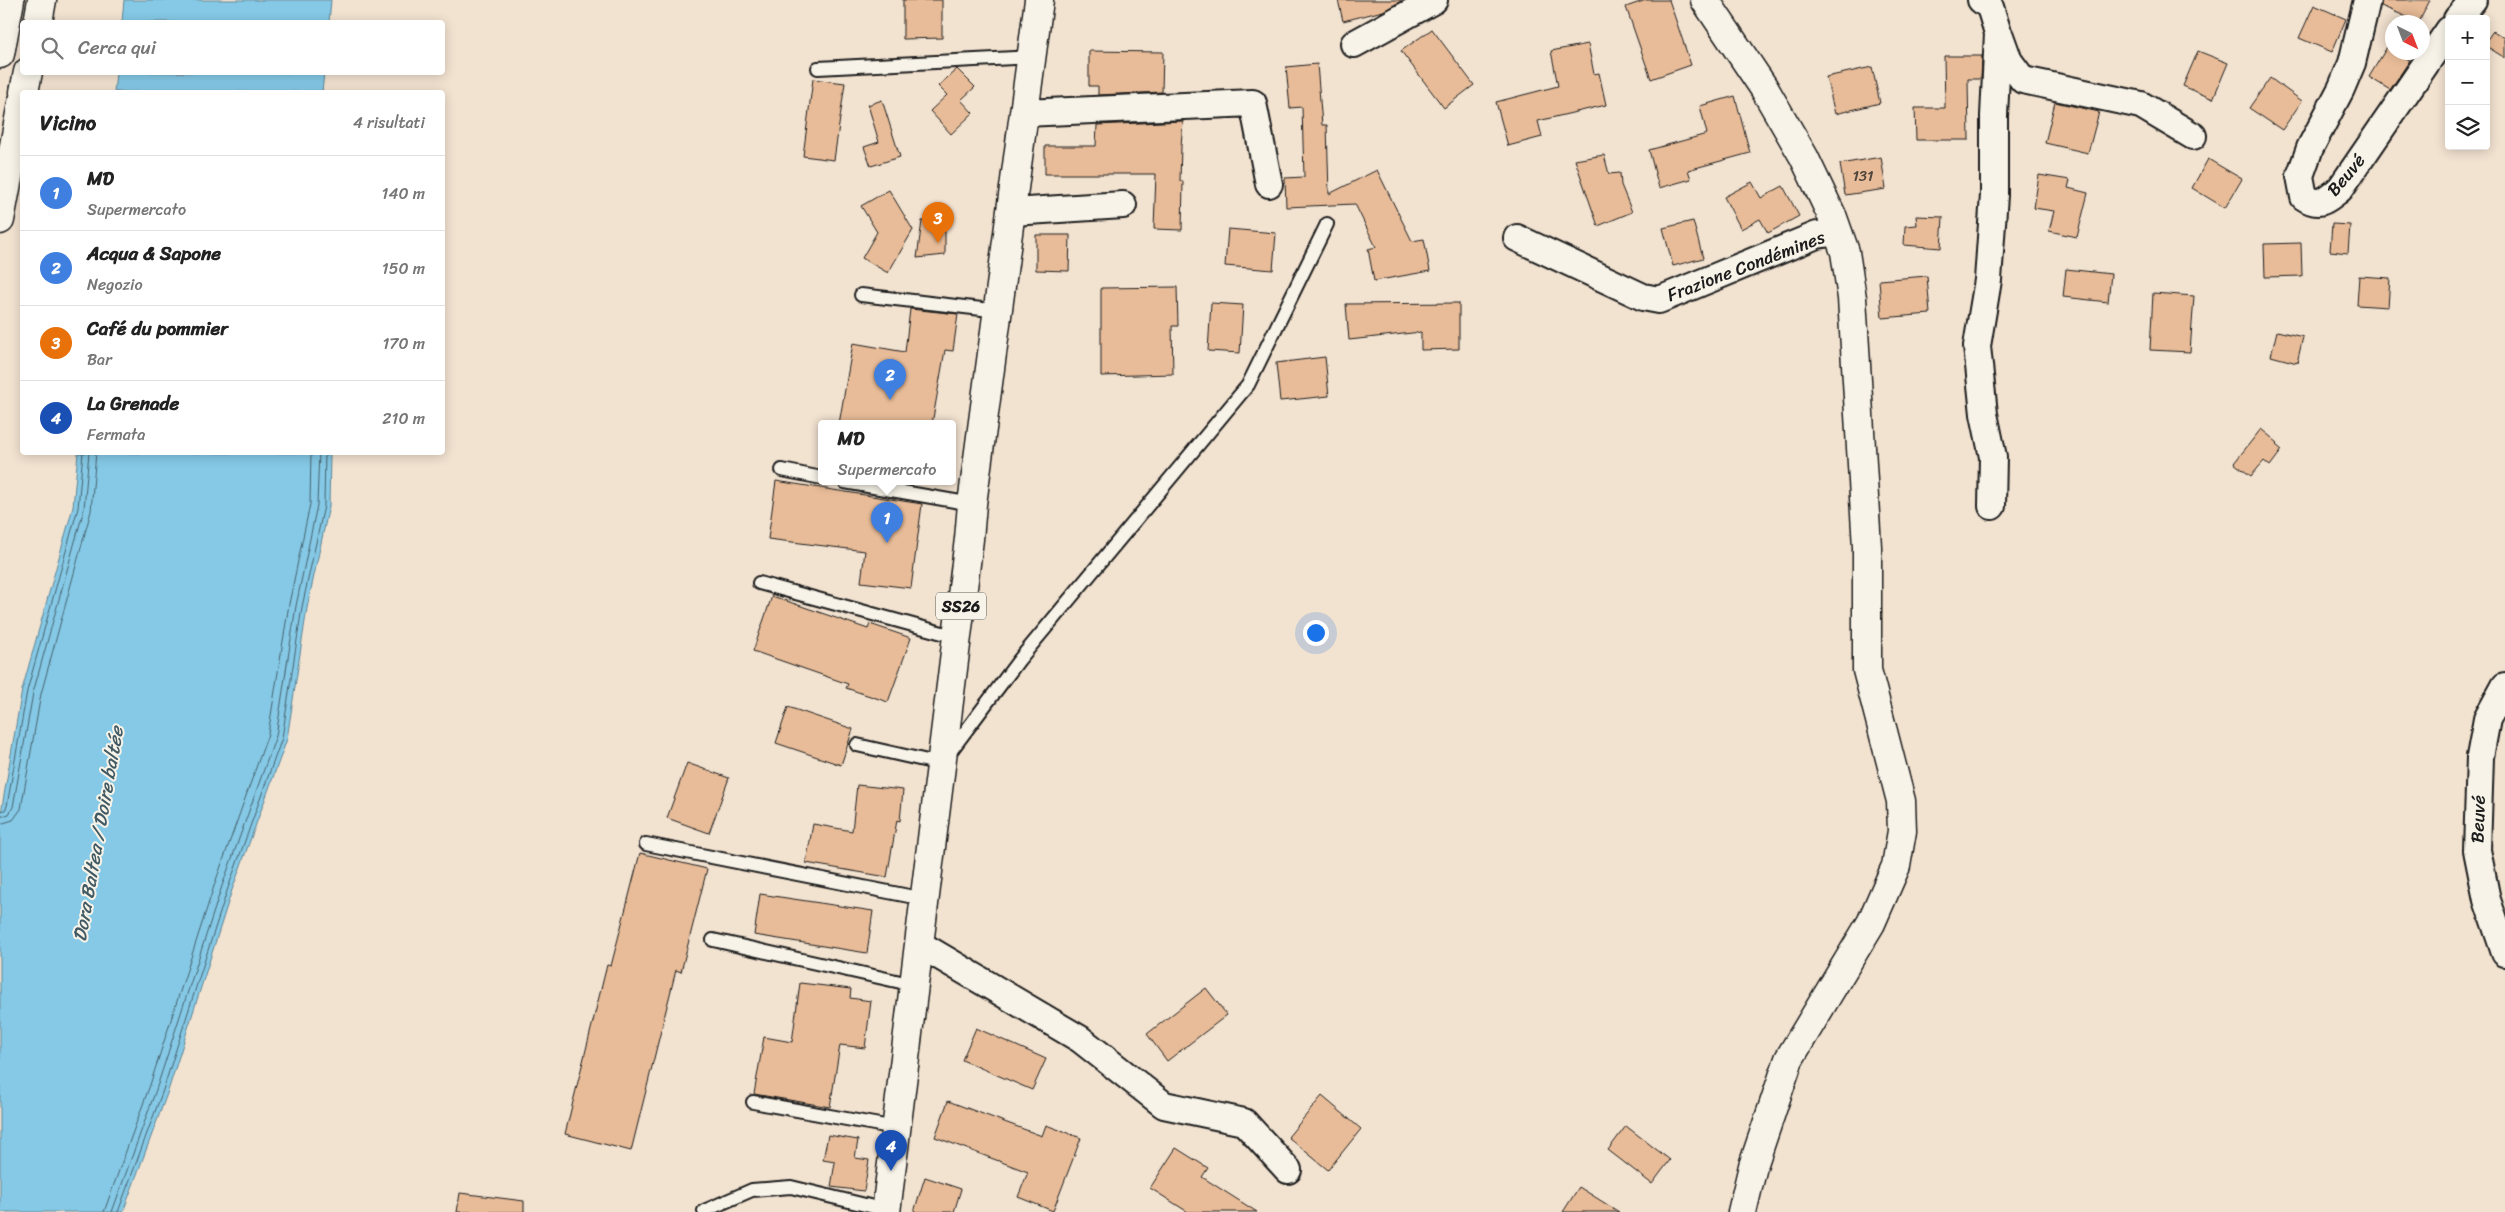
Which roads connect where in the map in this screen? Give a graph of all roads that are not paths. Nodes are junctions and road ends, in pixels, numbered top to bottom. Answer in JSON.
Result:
{"nodes":[{"id":1,"x":10,"y":0,"type":"edge"},
{"id":2,"x":42,"y":0,"type":"edge"},
{"id":3,"x":1039,"y":0,"type":"edge"},
{"id":4,"x":1434,"y":0,"type":"edge"},
{"id":5,"x":1705,"y":0,"type":"edge"},
{"id":6,"x":1981,"y":0,"type":"edge"},
{"id":7,"x":2367,"y":0,"type":"edge"},
{"id":8,"x":2473,"y":0,"type":"edge"},
{"id":9,"x":2460,"y":15,"type":"edge"},
{"id":10,"x":38,"y":20,"type":"edge"},
{"id":11,"x":1998,"y":33,"type":"junction"},
{"id":12,"x":2445,"y":36,"type":"edge"},
{"id":13,"x":1354,"y":44,"type":"dead end"},
{"id":14,"x":0,"y":54,"type":"edge"},
{"id":15,"x":1032,"y":57,"type":"junction"},
{"id":16,"x":818,"y":68,"type":"dead end"},
{"id":17,"x":27,"y":75,"type":"edge"},
{"id":18,"x":24,"y":90,"type":"edge"},
{"id":19,"x":1024,"y":113,"type":"junction"},
{"id":20,"x":20,"y":114,"type":"edge"},
{"id":21,"x":2193,"y":136,"type":"dead end"},
{"id":22,"x":1269,"y":184,"type":"dead end"},
{"id":23,"x":1123,"y":205,"type":"dead end"},
{"id":24,"x":1012,"y":212,"type":"junction"},
{"id":25,"x":0,"y":220,"type":"edge"},
{"id":26,"x":1327,"y":224,"type":"dead end"},
{"id":27,"x":1838,"y":232,"type":"junction"},
{"id":28,"x":1517,"y":238,"type":"dead end"},
{"id":29,"x":860,"y":296,"type":"dead end"},
{"id":30,"x":999,"y":310,"type":"junction"},
{"id":31,"x":782,"y":470,"type":"dead end"},
{"id":32,"x":818,"y":477,"type":"edge"},
{"id":33,"x":862,"y":485,"type":"edge"},
{"id":34,"x":972,"y":504,"type":"junction"},
{"id":35,"x":1992,"y":506,"type":"dead end"},
{"id":36,"x":759,"y":583,"type":"dead end"},
{"id":37,"x":957,"y":637,"type":"junction"},
{"id":38,"x":2505,"y":686,"type":"edge"},
{"id":39,"x":857,"y":745,"type":"dead end"},
{"id":40,"x":941,"y":764,"type":"junction"},
{"id":41,"x":646,"y":844,"type":"dead end"},
{"id":42,"x":924,"y":900,"type":"junction"},
{"id":43,"x":713,"y":940,"type":"dead end"},
{"id":44,"x":919,"y":944,"type":"junction"},
{"id":45,"x":2505,"y":953,"type":"edge"},
{"id":46,"x":914,"y":985,"type":"junction"},
{"id":47,"x":754,"y":1102,"type":"dead end"},
{"id":48,"x":896,"y":1128,"type":"junction"},
{"id":49,"x":1288,"y":1170,"type":"dead end"},
{"id":50,"x":704,"y":1211,"type":"edge"},
{"id":51,"x":887,"y":1211,"type":"edge"},
{"id":52,"x":1742,"y":1212,"type":"edge"}],
"edges":[{"from":1,"to":14,"type":"main road"},
{"from":2,"to":10,"type":"main road"},
{"from":3,"to":15,"type":"main road","number":"SS26"},
{"from":4,"to":13,"type":"street"},
{"from":5,"to":27,"type":"main road"},
{"from":6,"to":11,"type":"street"},
{"from":7,"to":12,"type":"street","name":"Beuvé"},
{"from":8,"to":9,"type":"street"},
{"from":11,"to":21,"type":"street"},
{"from":11,"to":35,"type":"street"},
{"from":15,"to":16,"type":"lane"},
{"from":15,"to":19,"type":"main road","number":"SS26"},
{"from":17,"to":18,"type":"main road"},
{"from":19,"to":22,"type":"street"},
{"from":19,"to":24,"type":"main road","number":"SS26"},
{"from":20,"to":25,"type":"main road"},
{"from":23,"to":24,"type":"street"},
{"from":24,"to":30,"type":"main road","number":"SS26"},
{"from":26,"to":40,"type":"lane"},
{"from":27,"to":28,"type":"street","name":"Frazione Condémines"},
{"from":27,"to":52,"type":"main road"},
{"from":29,"to":30,"type":"lane"},
{"from":30,"to":34,"type":"main road","number":"SS26"},
{"from":31,"to":32,"type":"lane"},
{"from":33,"to":34,"type":"lane"},
{"from":34,"to":37,"type":"main road","number":"SS26"},
{"from":36,"to":37,"type":"lane"},
{"from":37,"to":40,"type":"main road","number":"SS26"},
{"from":38,"to":45,"type":"street","name":"Beuvé"},
{"from":39,"to":40,"type":"lane"},
{"from":40,"to":42,"type":"main road","number":"SS26"},
{"from":41,"to":42,"type":"lane"},
{"from":42,"to":44,"type":"main road","number":"SS26"},
{"from":43,"to":46,"type":"lane"},
{"from":44,"to":46,"type":"main road","number":"SS26"},
{"from":44,"to":49,"type":"street"},
{"from":46,"to":48,"type":"main road","number":"SS26"},
{"from":47,"to":48,"type":"lane"},
{"from":48,"to":51,"type":"main road","number":"SS26"},
{"from":50,"to":51,"type":"lane"}]}
